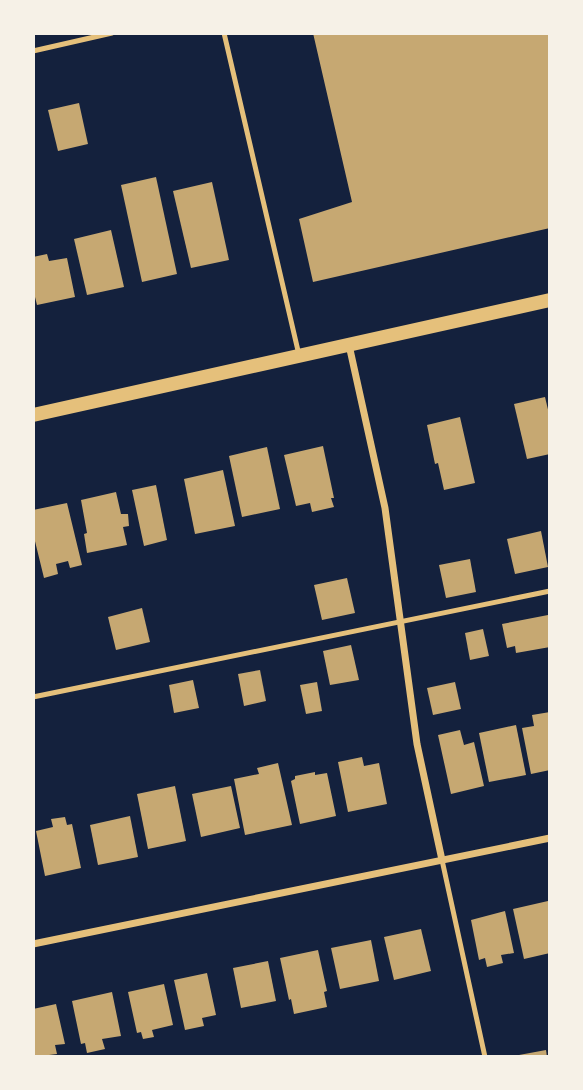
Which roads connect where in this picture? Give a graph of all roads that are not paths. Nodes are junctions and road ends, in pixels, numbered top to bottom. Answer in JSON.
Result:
{"nodes":[{"id":1,"x":112,"y":33,"type":"edge"},
{"id":2,"x":224,"y":33,"type":"edge"},
{"id":3,"x":33,"y":51,"type":"edge"},
{"id":4,"x":550,"y":300,"type":"edge"},
{"id":5,"x":348,"y":344,"type":"junction"},
{"id":6,"x":299,"y":355,"type":"junction"},
{"id":7,"x":33,"y":415,"type":"edge"},
{"id":8,"x":550,"y":591,"type":"edge"},
{"id":9,"x":400,"y":621,"type":"junction"},
{"id":10,"x":33,"y":696,"type":"edge"},
{"id":11,"x":550,"y":838,"type":"edge"},
{"id":12,"x":442,"y":860,"type":"junction"},
{"id":13,"x":33,"y":944,"type":"edge"},
{"id":14,"x":485,"y":1057,"type":"edge"}],
"edges":[{"from":1,"to":3,"type":"lane"},
{"from":2,"to":6,"type":"lane"},
{"from":4,"to":5,"type":"main road"},
{"from":5,"to":6,"type":"main road"},
{"from":5,"to":9,"type":"street"},
{"from":6,"to":7,"type":"main road"},
{"from":8,"to":9,"type":"lane"},
{"from":9,"to":10,"type":"lane"},
{"from":9,"to":12,"type":"street"},
{"from":11,"to":12,"type":"street"},
{"from":12,"to":13,"type":"street"},
{"from":12,"to":14,"type":"lane"}]}
